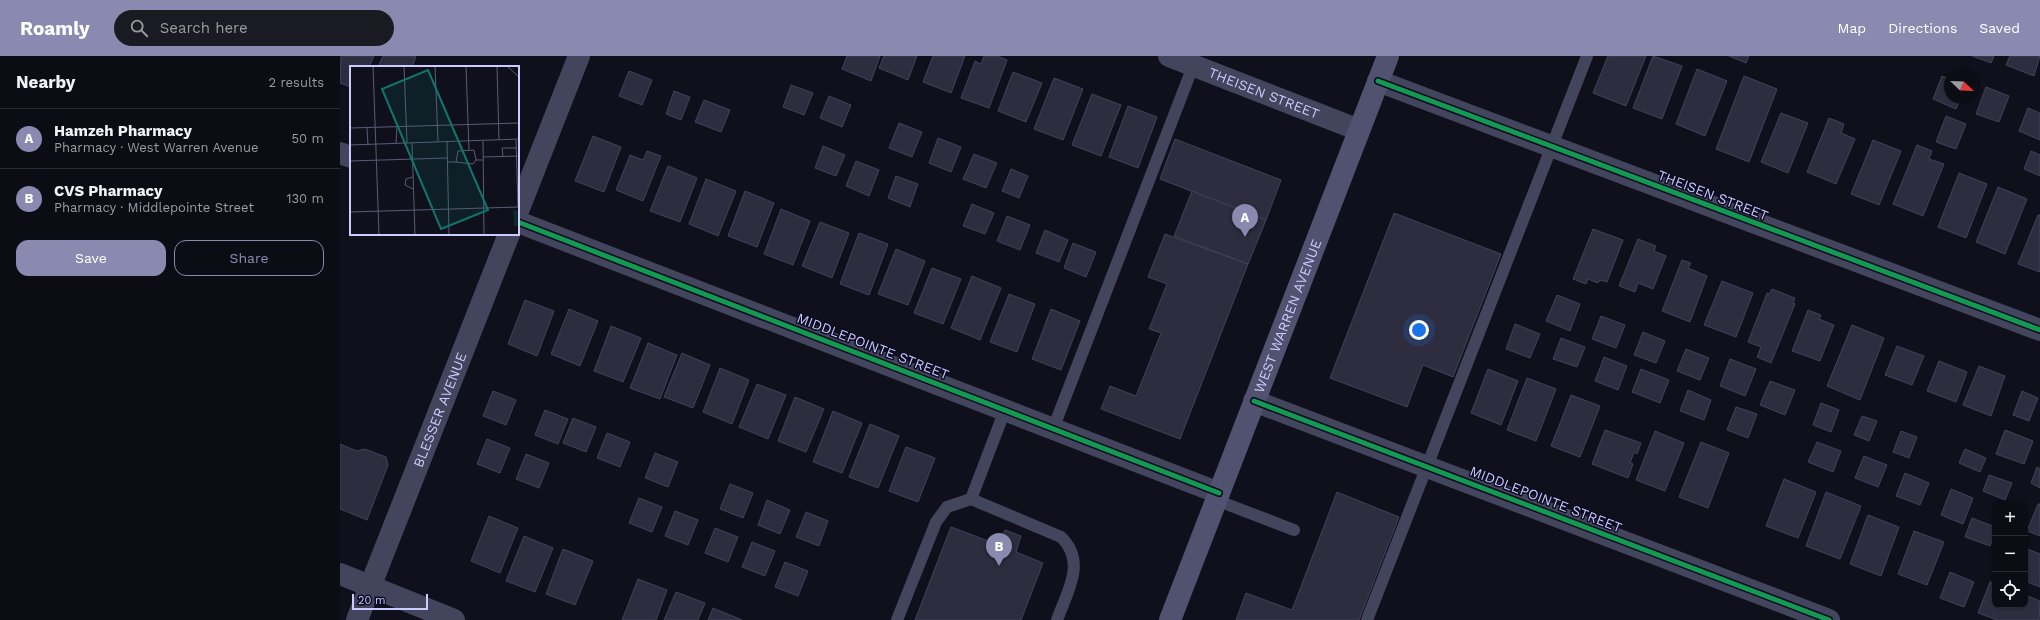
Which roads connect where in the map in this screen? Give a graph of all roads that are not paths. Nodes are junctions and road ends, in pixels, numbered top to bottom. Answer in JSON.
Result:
{"nodes":[{"id":1,"x":579,"y":56,"type":"edge"},
{"id":2,"x":1169,"y":56,"type":"edge"},
{"id":3,"x":1388,"y":56,"type":"edge"},
{"id":4,"x":1587,"y":56,"type":"edge"},
{"id":5,"x":1195,"y":61,"type":"edge"},
{"id":6,"x":1378,"y":81,"type":"junction"},
{"id":7,"x":1360,"y":130,"type":"junction"},
{"id":8,"x":1552,"y":147,"type":"junction"},
{"id":9,"x":340,"y":153,"type":"edge"},
{"id":10,"x":350,"y":157,"type":"edge"},
{"id":11,"x":519,"y":208,"type":"edge"},
{"id":12,"x":519,"y":222,"type":"edge"},
{"id":13,"x":509,"y":235,"type":"edge"},
{"id":14,"x":2040,"y":330,"type":"edge"},
{"id":15,"x":1254,"y":401,"type":"junction"},
{"id":16,"x":1005,"y":410,"type":"junction"},
{"id":17,"x":1053,"y":429,"type":"junction"},
{"id":18,"x":1427,"y":467,"type":"junction"},
{"id":19,"x":1218,"y":497,"type":"junction"},
{"id":20,"x":971,"y":500,"type":"junction"},
{"id":21,"x":1294,"y":530,"type":"dead end"},
{"id":22,"x":340,"y":574,"type":"edge"},
{"id":23,"x":370,"y":586,"type":"junction"},
{"id":24,"x":357,"y":620,"type":"edge"},
{"id":25,"x":454,"y":620,"type":"edge"},
{"id":26,"x":897,"y":620,"type":"edge"},
{"id":27,"x":1057,"y":620,"type":"edge"},
{"id":28,"x":1170,"y":620,"type":"edge"},
{"id":29,"x":1367,"y":620,"type":"edge"},
{"id":30,"x":1829,"y":620,"type":"edge"}],
"edges":[{"from":1,"to":11,"type":"street"},
{"from":2,"to":5,"type":"street","name":"THEISEN STREET"},
{"from":3,"to":6,"type":"main road","name":"WEST WARREN AVENUE"},
{"from":4,"to":8,"type":"lane"},
{"from":5,"to":7,"type":"street","name":"THEISEN STREET"},
{"from":5,"to":17,"type":"lane"},
{"from":6,"to":7,"type":"main road","name":"WEST WARREN AVENUE"},
{"from":6,"to":8,"type":"street","name":"THEISEN STREET"},
{"from":7,"to":15,"type":"main road","name":"WEST WARREN AVENUE"},
{"from":8,"to":14,"type":"street","name":"THEISEN STREET"},
{"from":8,"to":18,"type":"lane"},
{"from":9,"to":10,"type":"street"},
{"from":12,"to":16,"type":"street","name":"MIDDLEPOINTE STREET"},
{"from":13,"to":23,"type":"street","name":"BLESSER AVENUE"},
{"from":15,"to":18,"type":"street","name":"MIDDLEPOINTE STREET"},
{"from":15,"to":19,"type":"main road","name":"WEST WARREN AVENUE"},
{"from":16,"to":17,"type":"street","name":"MIDDLEPOINTE STREET"},
{"from":16,"to":20,"type":"lane"},
{"from":17,"to":19,"type":"street","name":"MIDDLEPOINTE STREET"},
{"from":18,"to":29,"type":"lane"},
{"from":18,"to":30,"type":"street","name":"MIDDLEPOINTE STREET"},
{"from":19,"to":21,"type":"lane"},
{"from":19,"to":28,"type":"main road","name":"WEST WARREN AVENUE"},
{"from":20,"to":26,"type":"lane"},
{"from":20,"to":27,"type":"lane"},
{"from":22,"to":23,"type":"street"},
{"from":23,"to":24,"type":"street","name":"BLESSER AVENUE"},
{"from":23,"to":25,"type":"street"}]}
